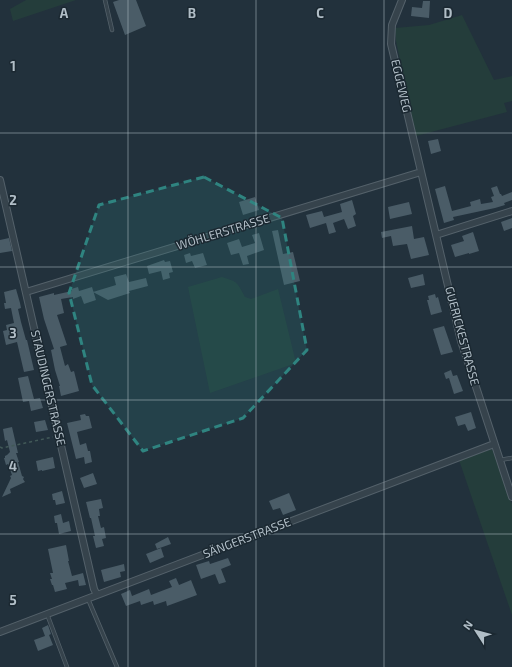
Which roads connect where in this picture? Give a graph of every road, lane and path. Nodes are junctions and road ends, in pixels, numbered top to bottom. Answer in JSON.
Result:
{"nodes":[{"id":1,"x":105,"y":0,"type":"edge"},
{"id":2,"x":402,"y":0,"type":"edge"},
{"id":3,"x":112,"y":30,"type":"dead end"},
{"id":4,"x":421,"y":172,"type":"junction"},
{"id":5,"x":0,"y":180,"type":"edge"},
{"id":6,"x":512,"y":211,"type":"edge"},
{"id":7,"x":436,"y":235,"type":"junction"},
{"id":8,"x":26,"y":292,"type":"junction"},
{"id":9,"x":59,"y":436,"type":"junction"},
{"id":10,"x":494,"y":444,"type":"junction"},
{"id":11,"x":0,"y":447,"type":"edge"},
{"id":12,"x":512,"y":458,"type":"edge"},
{"id":13,"x":500,"y":460,"type":"junction"},
{"id":14,"x":512,"y":497,"type":"edge"},
{"id":15,"x":97,"y":595,"type":"junction"},
{"id":16,"x":88,"y":599,"type":"junction"},
{"id":17,"x":47,"y":614,"type":"junction"},
{"id":18,"x":0,"y":632,"type":"edge"},
{"id":19,"x":67,"y":667,"type":"edge"},
{"id":20,"x":116,"y":667,"type":"edge"}],
"edges":[{"from":1,"to":3,"type":"lane"},
{"from":2,"to":4,"type":"street","name":"EGGEWEG"},
{"from":4,"to":7,"type":"street","name":"GUERICKESTRASSE"},
{"from":4,"to":8,"type":"street","name":"WÖHLERSTRASSE"},
{"from":5,"to":8,"type":"street","name":"STAUDINGERSTRASSE"},
{"from":6,"to":7,"type":"street"},
{"from":7,"to":10,"type":"street","name":"GUERICKESTRASSE"},
{"from":8,"to":9,"type":"street","name":"STAUDINGERSTRASSE"},
{"from":9,"to":11,"type":"path"},
{"from":9,"to":15,"type":"street","name":"STAUDINGERSTRASSE"},
{"from":10,"to":13,"type":"street","name":"GUERICKESTRASSE"},
{"from":10,"to":15,"type":"street","name":"SÄNGERSTRASSE"},
{"from":12,"to":13,"type":"lane"},
{"from":13,"to":14,"type":"street","name":"GUERICKESTRASSE"},
{"from":15,"to":16,"type":"street","name":"SÄNGERSTRASSE"},
{"from":16,"to":17,"type":"street","name":"SÄNGERSTRASSE"},
{"from":16,"to":20,"type":"lane"},
{"from":17,"to":18,"type":"street","name":"SÄNGERSTRASSE"},
{"from":17,"to":19,"type":"lane"}]}
